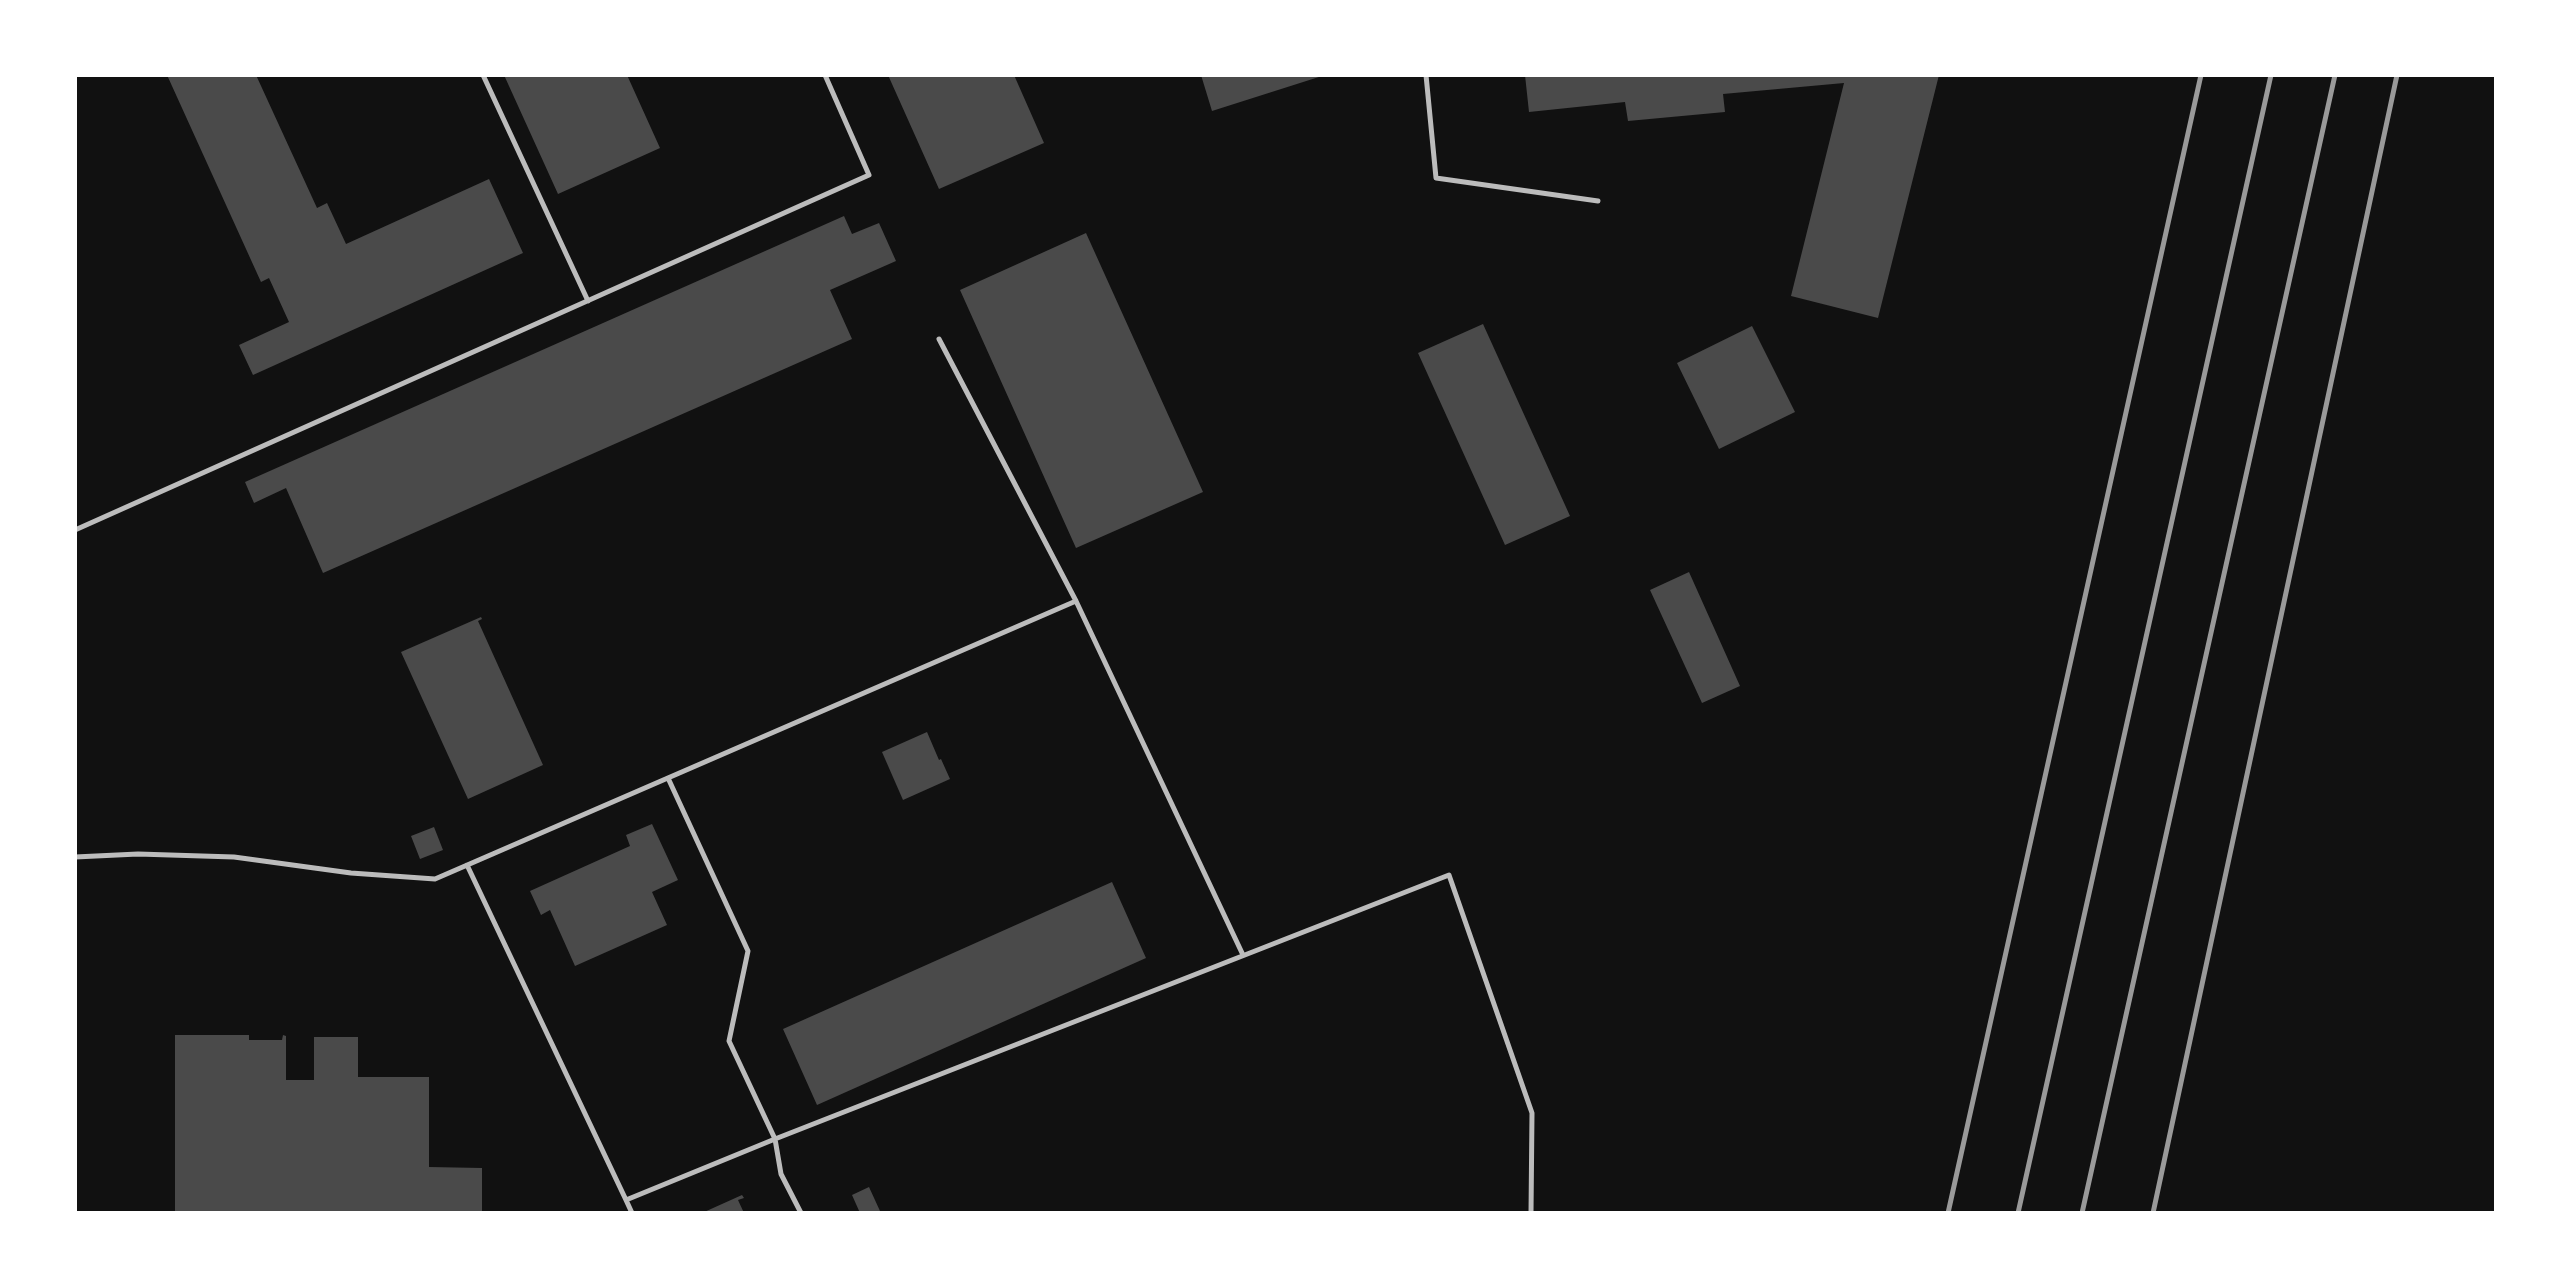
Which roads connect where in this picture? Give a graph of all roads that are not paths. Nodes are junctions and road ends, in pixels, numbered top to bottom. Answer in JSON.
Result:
{"nodes":[{"id":1,"x":483,"y":75,"type":"edge"},
{"id":2,"x":825,"y":75,"type":"edge"},
{"id":3,"x":1426,"y":75,"type":"edge"},
{"id":4,"x":1598,"y":201,"type":"dead end"},
{"id":5,"x":588,"y":301,"type":"junction"},
{"id":6,"x":939,"y":339,"type":"dead end"},
{"id":7,"x":75,"y":530,"type":"edge"},
{"id":8,"x":1076,"y":601,"type":"junction"},
{"id":9,"x":668,"y":778,"type":"junction"},
{"id":10,"x":75,"y":857,"type":"edge"},
{"id":11,"x":467,"y":865,"type":"junction"},
{"id":12,"x":1243,"y":955,"type":"junction"},
{"id":13,"x":775,"y":1139,"type":"junction"},
{"id":14,"x":626,"y":1200,"type":"junction"},
{"id":15,"x":632,"y":1213,"type":"edge"},
{"id":16,"x":801,"y":1213,"type":"edge"},
{"id":17,"x":1531,"y":1213,"type":"edge"}],
"edges":[{"from":1,"to":5,"type":"lane"},
{"from":2,"to":5,"type":"lane"},
{"from":3,"to":4,"type":"lane"},
{"from":5,"to":7,"type":"lane"},
{"from":6,"to":8,"type":"lane"},
{"from":8,"to":9,"type":"lane"},
{"from":8,"to":12,"type":"lane"},
{"from":9,"to":11,"type":"lane"},
{"from":9,"to":13,"type":"lane"},
{"from":10,"to":11,"type":"lane"},
{"from":11,"to":14,"type":"lane"},
{"from":12,"to":13,"type":"lane"},
{"from":12,"to":17,"type":"lane"},
{"from":13,"to":14,"type":"lane"},
{"from":13,"to":16,"type":"lane"},
{"from":14,"to":15,"type":"lane"}]}
